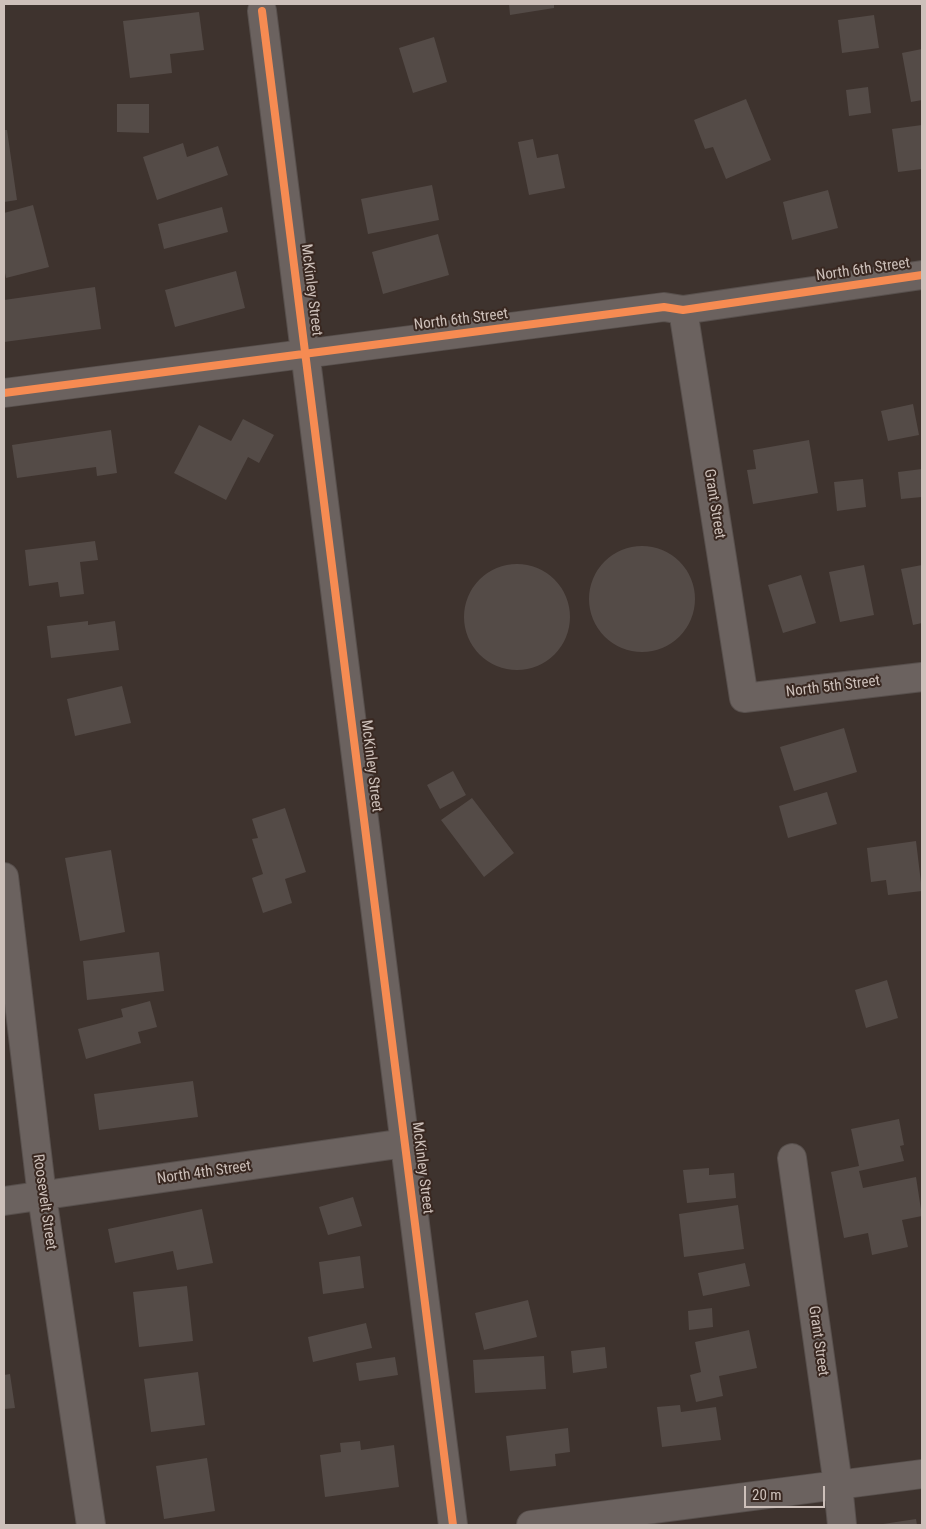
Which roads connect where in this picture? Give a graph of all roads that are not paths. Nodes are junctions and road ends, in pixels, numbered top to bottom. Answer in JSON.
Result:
{"nodes":[{"id":1,"x":262,"y":11,"type":"dead end"},
{"id":2,"x":922,"y":275,"type":"edge"},
{"id":3,"x":683,"y":310,"type":"junction"},
{"id":4,"x":305,"y":354,"type":"junction"},
{"id":5,"x":4,"y":393,"type":"edge"},
{"id":6,"x":922,"y":677,"type":"edge"},
{"id":7,"x":744,"y":698,"type":"joint"},
{"id":8,"x":4,"y":877,"type":"edge"},
{"id":9,"x":405,"y":1144,"type":"junction"},
{"id":10,"x":792,"y":1158,"type":"dead end"},
{"id":11,"x":42,"y":1196,"type":"junction"},
{"id":12,"x":4,"y":1201,"type":"edge"},
{"id":13,"x":922,"y":1474,"type":"edge"},
{"id":14,"x":838,"y":1485,"type":"junction"},
{"id":15,"x":91,"y":1525,"type":"edge"},
{"id":16,"x":453,"y":1525,"type":"edge"},
{"id":17,"x":531,"y":1525,"type":"edge"},
{"id":18,"x":842,"y":1525,"type":"edge"}],
"edges":[{"from":1,"to":4,"type":"street","name":"McKinley Street"},
{"from":2,"to":3,"type":"street","name":"North 6th Street"},
{"from":3,"to":4,"type":"street","name":"North 6th Street"},
{"from":3,"to":7,"type":"street","name":"Grant Street"},
{"from":4,"to":5,"type":"street","name":"North 6th Street"},
{"from":4,"to":9,"type":"street","name":"McKinley Street"},
{"from":6,"to":7,"type":"street","name":"North 5th Street"},
{"from":8,"to":11,"type":"street","name":"Roosevelt Street"},
{"from":9,"to":11,"type":"street","name":"North 4th Street"},
{"from":9,"to":16,"type":"street","name":"McKinley Street"},
{"from":10,"to":14,"type":"street","name":"Grant Street"},
{"from":11,"to":12,"type":"street","name":"North 4th Street"},
{"from":11,"to":15,"type":"street","name":"Roosevelt Street"},
{"from":13,"to":14,"type":"street"},
{"from":14,"to":17,"type":"street"},
{"from":14,"to":18,"type":"street","name":"Grant Street"}]}
